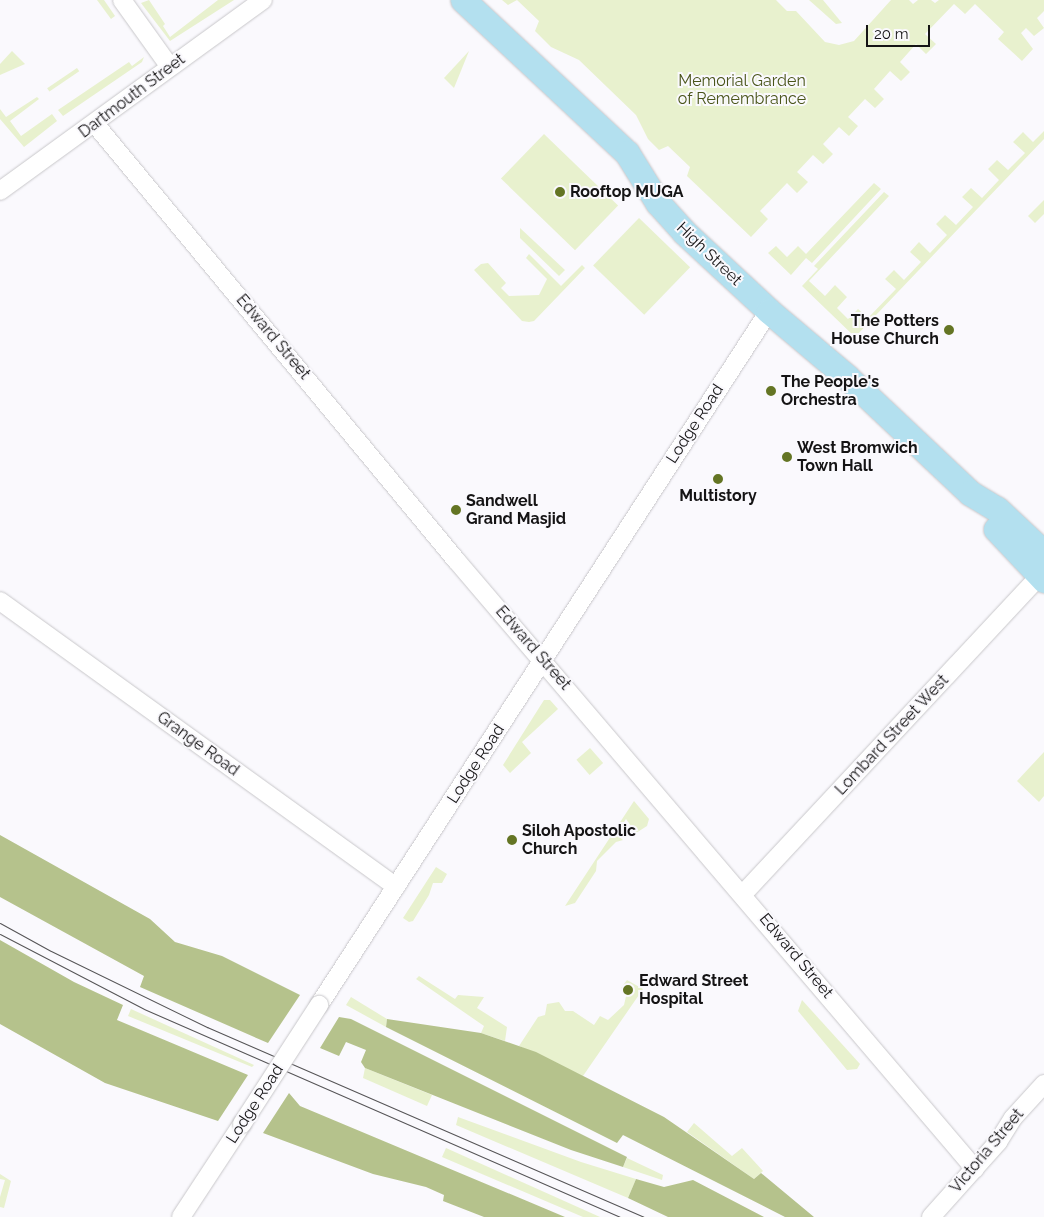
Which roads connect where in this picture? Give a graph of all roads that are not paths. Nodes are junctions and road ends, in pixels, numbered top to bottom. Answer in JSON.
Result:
{"nodes":[{"id":1,"x":122,"y":0,"type":"edge"},
{"id":2,"x":263,"y":0,"type":"edge"},
{"id":3,"x":464,"y":0,"type":"edge"},
{"id":4,"x":170,"y":67,"type":"junction"},
{"id":5,"x":95,"y":124,"type":"junction"},
{"id":6,"x":0,"y":190,"type":"edge"},
{"id":7,"x":770,"y":311,"type":"junction"},
{"id":8,"x":1043,"y":570,"type":"edge"},
{"id":9,"x":0,"y":601,"type":"edge"},
{"id":10,"x":544,"y":660,"type":"junction"},
{"id":11,"x":396,"y":887,"type":"junction"},
{"id":12,"x":743,"y":894,"type":"junction"},
{"id":13,"x":1044,"y":1084,"type":"edge"},
{"id":14,"x":975,"y":1168,"type":"junction"},
{"id":15,"x":181,"y":1217,"type":"edge"},
{"id":16,"x":930,"y":1217,"type":"edge"}],
"edges":[{"from":1,"to":4,"type":"street"},
{"from":2,"to":4,"type":"street","name":"Dartmouth Street"},
{"from":3,"to":7,"type":"street","name":"High Street"},
{"from":4,"to":5,"type":"street","name":"Dartmouth Street"},
{"from":5,"to":6,"type":"street","name":"Dartmouth Street"},
{"from":5,"to":10,"type":"street","name":"Edward Street"},
{"from":7,"to":8,"type":"street","name":"High Street"},
{"from":7,"to":10,"type":"street","name":"Lodge Road"},
{"from":8,"to":12,"type":"street","name":"Lombard Street West"},
{"from":9,"to":11,"type":"street","name":"Grange Road"},
{"from":10,"to":11,"type":"street","name":"Lodge Road"},
{"from":10,"to":12,"type":"street","name":"Edward Street"},
{"from":11,"to":15,"type":"street","name":"Lodge Road","bridge":true},
{"from":12,"to":14,"type":"street","name":"Edward Street"},
{"from":13,"to":14,"type":"street","name":"Victoria Street"},
{"from":14,"to":16,"type":"street","name":"Victoria Street"}]}
